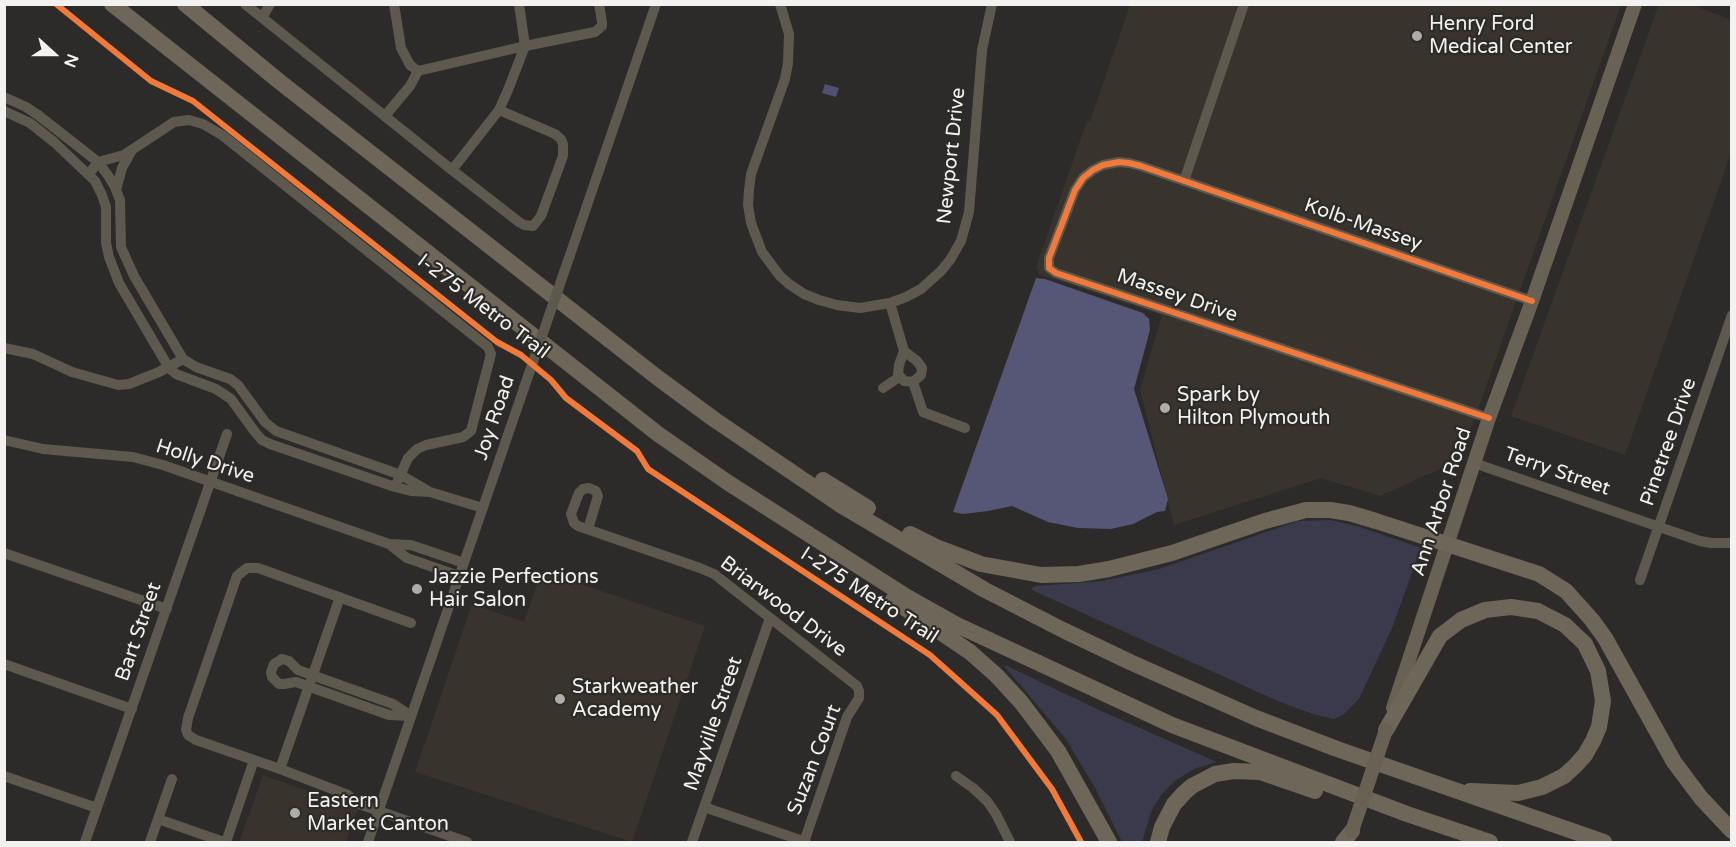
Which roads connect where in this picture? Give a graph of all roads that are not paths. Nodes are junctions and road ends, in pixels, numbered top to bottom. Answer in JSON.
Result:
{"nodes":[{"id":1,"x":112,"y":4,"type":"edge"},
{"id":2,"x":184,"y":4,"type":"edge"},
{"id":3,"x":245,"y":4,"type":"edge"},
{"id":4,"x":270,"y":4,"type":"edge"},
{"id":5,"x":394,"y":4,"type":"edge"},
{"id":6,"x":519,"y":4,"type":"edge"},
{"id":7,"x":599,"y":4,"type":"edge"},
{"id":8,"x":656,"y":4,"type":"edge"},
{"id":9,"x":780,"y":4,"type":"edge"},
{"id":10,"x":992,"y":4,"type":"edge"},
{"id":11,"x":1244,"y":4,"type":"edge"},
{"id":12,"x":1635,"y":4,"type":"edge"},
{"id":13,"x":262,"y":18,"type":"junction"},
{"id":14,"x":525,"y":45,"type":"junction"},
{"id":15,"x":418,"y":71,"type":"junction"},
{"id":16,"x":4,"y":97,"type":"edge"},
{"id":17,"x":499,"y":110,"type":"junction"},
{"id":18,"x":4,"y":111,"type":"edge"},
{"id":19,"x":386,"y":116,"type":"junction"},
{"id":20,"x":34,"y":119,"type":"junction"},
{"id":21,"x":133,"y":147,"type":"junction"},
{"id":22,"x":98,"y":162,"type":"junction"},
{"id":23,"x":452,"y":170,"type":"junction"},
{"id":24,"x":89,"y":174,"type":"junction"},
{"id":25,"x":1184,"y":180,"type":"junction"},
{"id":26,"x":116,"y":190,"type":"junction"},
{"id":27,"x":121,"y":237,"type":"junction"},
{"id":28,"x":106,"y":238,"type":"junction"},
{"id":29,"x":1532,"y":301,"type":"junction"},
{"id":30,"x":890,"y":303,"type":"junction"},
{"id":31,"x":1731,"y":315,"type":"edge"},
{"id":32,"x":4,"y":348,"type":"edge"},
{"id":33,"x":904,"y":351,"type":"junction"},
{"id":34,"x":183,"y":359,"type":"junction"},
{"id":35,"x":169,"y":368,"type":"junction"},
{"id":36,"x":221,"y":376,"type":"junction"},
{"id":37,"x":899,"y":377,"type":"junction"},
{"id":38,"x":913,"y":382,"type":"junction"},
{"id":39,"x":883,"y":388,"type":"dead end"},
{"id":40,"x":216,"y":389,"type":"junction"},
{"id":41,"x":1490,"y":418,"type":"junction"},
{"id":42,"x":715,"y":420,"type":"junction"},
{"id":43,"x":272,"y":428,"type":"junction"},
{"id":44,"x":965,"y":428,"type":"dead end"},
{"id":45,"x":227,"y":434,"type":"dead end"},
{"id":46,"x":4,"y":440,"type":"edge"},
{"id":47,"x":262,"y":440,"type":"junction"},
{"id":48,"x":333,"y":450,"type":"junction"},
{"id":49,"x":327,"y":463,"type":"junction"},
{"id":50,"x":1474,"y":463,"type":"junction"},
{"id":51,"x":401,"y":475,"type":"junction"},
{"id":52,"x":211,"y":481,"type":"junction"},
{"id":53,"x":395,"y":487,"type":"junction"},
{"id":54,"x":430,"y":492,"type":"junction"},
{"id":55,"x":483,"y":508,"type":"junction"},
{"id":56,"x":1659,"y":527,"type":"junction"},
{"id":57,"x":588,"y":530,"type":"junction"},
{"id":58,"x":804,"y":532,"type":"junction"},
{"id":59,"x":1731,"y":543,"type":"edge"},
{"id":60,"x":389,"y":544,"type":"junction"},
{"id":61,"x":1448,"y":544,"type":"junction"},
{"id":62,"x":4,"y":553,"type":"edge"},
{"id":63,"x":464,"y":563,"type":"junction"},
{"id":64,"x":459,"y":576,"type":"junction"},
{"id":65,"x":1640,"y":580,"type":"dead end"},
{"id":66,"x":340,"y":597,"type":"junction"},
{"id":67,"x":166,"y":609,"type":"junction"},
{"id":68,"x":770,"y":618,"type":"junction"},
{"id":69,"x":411,"y":623,"type":"dead end"},
{"id":70,"x":4,"y":664,"type":"edge"},
{"id":71,"x":313,"y":675,"type":"junction"},
{"id":72,"x":309,"y":687,"type":"junction"},
{"id":73,"x":859,"y":691,"type":"joint"},
{"id":74,"x":359,"y":692,"type":"junction"},
{"id":75,"x":356,"y":703,"type":"junction"},
{"id":76,"x":132,"y":709,"type":"junction"},
{"id":77,"x":411,"y":716,"type":"junction"},
{"id":78,"x":1386,"y":730,"type":"junction"},
{"id":79,"x":254,"y":760,"type":"junction"},
{"id":80,"x":280,"y":769,"type":"junction"},
{"id":81,"x":4,"y":776,"type":"edge"},
{"id":82,"x":956,"y":776,"type":"dead end"},
{"id":83,"x":172,"y":779,"type":"dead end"},
{"id":84,"x":1453,"y":791,"type":"junction"},
{"id":85,"x":705,"y":807,"type":"junction"},
{"id":86,"x":97,"y":808,"type":"junction"},
{"id":87,"x":379,"y":811,"type":"junction"},
{"id":88,"x":1407,"y":814,"type":"junction"},
{"id":89,"x":158,"y":819,"type":"junction"},
{"id":90,"x":1731,"y":831,"type":"edge"},
{"id":91,"x":1348,"y":839,"type":"edge"},
{"id":92,"x":805,"y":842,"type":"edge"},
{"id":93,"x":85,"y":843,"type":"edge"},
{"id":94,"x":150,"y":843,"type":"edge"},
{"id":95,"x":225,"y":843,"type":"edge"},
{"id":96,"x":368,"y":843,"type":"edge"},
{"id":97,"x":467,"y":843,"type":"edge"},
{"id":98,"x":692,"y":843,"type":"edge"},
{"id":99,"x":1010,"y":843,"type":"edge"},
{"id":100,"x":1109,"y":843,"type":"edge"},
{"id":101,"x":1158,"y":843,"type":"edge"},
{"id":102,"x":1490,"y":843,"type":"edge"},
{"id":103,"x":1604,"y":843,"type":"edge"}],
"edges":[{"from":1,"to":58,"type":"highway"},
{"from":2,"to":42,"type":"highway"},
{"from":3,"to":13,"type":"street"},
{"from":4,"to":13,"type":"street"},
{"from":5,"to":15,"type":"street"},
{"from":6,"to":14,"type":"street"},
{"from":7,"to":14,"type":"street"},
{"from":8,"to":55,"type":"street","name":"Joy Road","bridge":true},
{"from":9,"to":30,"type":"street","name":"Newport Drive"},
{"from":10,"to":30,"type":"street","name":"Newport Drive"},
{"from":11,"to":25,"type":"street"},
{"from":12,"to":29,"type":"main road","name":"Ann Arbor Road"},
{"from":13,"to":19,"type":"street"},
{"from":14,"to":15,"type":"street"},
{"from":14,"to":17,"type":"street"},
{"from":15,"to":19,"type":"street"},
{"from":16,"to":20,"type":"street"},
{"from":17,"to":23,"type":"street"},
{"from":17,"to":23,"type":"street"},
{"from":18,"to":20,"type":"street"},
{"from":19,"to":23,"type":"street"},
{"from":20,"to":22,"type":"street"},
{"from":20,"to":24,"type":"street"},
{"from":21,"to":22,"type":"street"},
{"from":21,"to":26,"type":"street"},
{"from":21,"to":51,"type":"street"},
{"from":22,"to":24,"type":"street"},
{"from":22,"to":26,"type":"street"},
{"from":24,"to":28,"type":"street"},
{"from":25,"to":29,"type":"street","name":"Kolb-Massey"},
{"from":25,"to":41,"type":"street","name":"Massey Drive"},
{"from":26,"to":27,"type":"street"},
{"from":27,"to":28,"type":"street"},
{"from":27,"to":34,"type":"street"},
{"from":28,"to":35,"type":"street"},
{"from":29,"to":41,"type":"main road","name":"Ann Arbor Road"},
{"from":30,"to":33,"type":"street"},
{"from":31,"to":56,"type":"street","name":"Pinetree Drive"},
{"from":32,"to":35,"type":"street"},
{"from":33,"to":37,"type":"street"},
{"from":33,"to":38,"type":"street"},
{"from":34,"to":35,"type":"street"},
{"from":34,"to":36,"type":"street"},
{"from":35,"to":40,"type":"street"},
{"from":36,"to":40,"type":"street"},
{"from":36,"to":43,"type":"street"},
{"from":37,"to":38,"type":"street"},
{"from":37,"to":39,"type":"street"},
{"from":38,"to":44,"type":"street"},
{"from":40,"to":47,"type":"street"},
{"from":41,"to":50,"type":"main road","name":"Ann Arbor Road"},
{"from":42,"to":61,"type":"highway"},
{"from":42,"to":84,"type":"highway"},
{"from":43,"to":47,"type":"street"},
{"from":43,"to":48,"type":"street"},
{"from":45,"to":52,"type":"street","name":"Bart Street"},
{"from":46,"to":52,"type":"street","name":"Holly Drive"},
{"from":47,"to":49,"type":"street"},
{"from":48,"to":49,"type":"street"},
{"from":48,"to":51,"type":"street"},
{"from":49,"to":53,"type":"street"},
{"from":50,"to":56,"type":"street","name":"Terry Street"},
{"from":50,"to":61,"type":"main road","name":"Ann Arbor Road"},
{"from":51,"to":53,"type":"street"},
{"from":51,"to":54,"type":"street"},
{"from":52,"to":60,"type":"street","name":"Holly Drive"},
{"from":52,"to":67,"type":"street","name":"Bart Street"},
{"from":53,"to":54,"type":"street"},
{"from":54,"to":55,"type":"street"},
{"from":55,"to":63,"type":"street","name":"Joy Road"},
{"from":56,"to":59,"type":"street","name":"Terry Street"},
{"from":56,"to":65,"type":"street","name":"Pinetree Drive"},
{"from":57,"to":57,"type":"street"},
{"from":57,"to":68,"type":"street","name":"Briarwood Drive"},
{"from":58,"to":88,"type":"highway"},
{"from":58,"to":100,"type":"highway"},
{"from":60,"to":63,"type":"street","name":"Holly Drive"},
{"from":60,"to":64,"type":"street","name":"Holly Drive"},
{"from":61,"to":78,"type":"main road","name":"Ann Arbor Road"},
{"from":61,"to":90,"type":"highway"},
{"from":62,"to":67,"type":"street"},
{"from":63,"to":64,"type":"street","name":"Joy Road"},
{"from":64,"to":77,"type":"street","name":"Joy Road"},
{"from":66,"to":69,"type":"street"},
{"from":66,"to":71,"type":"street"},
{"from":66,"to":79,"type":"street"},
{"from":67,"to":76,"type":"street","name":"Bart Street"},
{"from":68,"to":73,"type":"street","name":"Briarwood Drive"},
{"from":68,"to":85,"type":"street","name":"Mayville Street"},
{"from":70,"to":76,"type":"street"},
{"from":71,"to":72,"type":"street"},
{"from":71,"to":72,"type":"street"},
{"from":71,"to":74,"type":"street"},
{"from":72,"to":75,"type":"street"},
{"from":72,"to":80,"type":"street"},
{"from":73,"to":92,"type":"street","name":"Suzan Court"},
{"from":74,"to":75,"type":"street"},
{"from":74,"to":77,"type":"street"},
{"from":75,"to":77,"type":"street"},
{"from":76,"to":86,"type":"street","name":"Bart Street"},
{"from":77,"to":87,"type":"street","name":"Joy Road"},
{"from":78,"to":84,"type":"highway"},
{"from":78,"to":91,"type":"main road","name":"Ann Arbor Road","bridge":true},
{"from":79,"to":80,"type":"street"},
{"from":79,"to":95,"type":"street"},
{"from":80,"to":87,"type":"street"},
{"from":81,"to":86,"type":"street"},
{"from":82,"to":99,"type":"street"},
{"from":83,"to":89,"type":"street"},
{"from":84,"to":103,"type":"highway"},
{"from":85,"to":92,"type":"street"},
{"from":85,"to":98,"type":"street","name":"Mayville Street"},
{"from":86,"to":93,"type":"street","name":"Bart Street"},
{"from":87,"to":96,"type":"street","name":"Joy Road"},
{"from":87,"to":97,"type":"street"},
{"from":88,"to":101,"type":"highway"},
{"from":88,"to":102,"type":"highway"},
{"from":89,"to":94,"type":"street"},
{"from":89,"to":95,"type":"street"}]}
